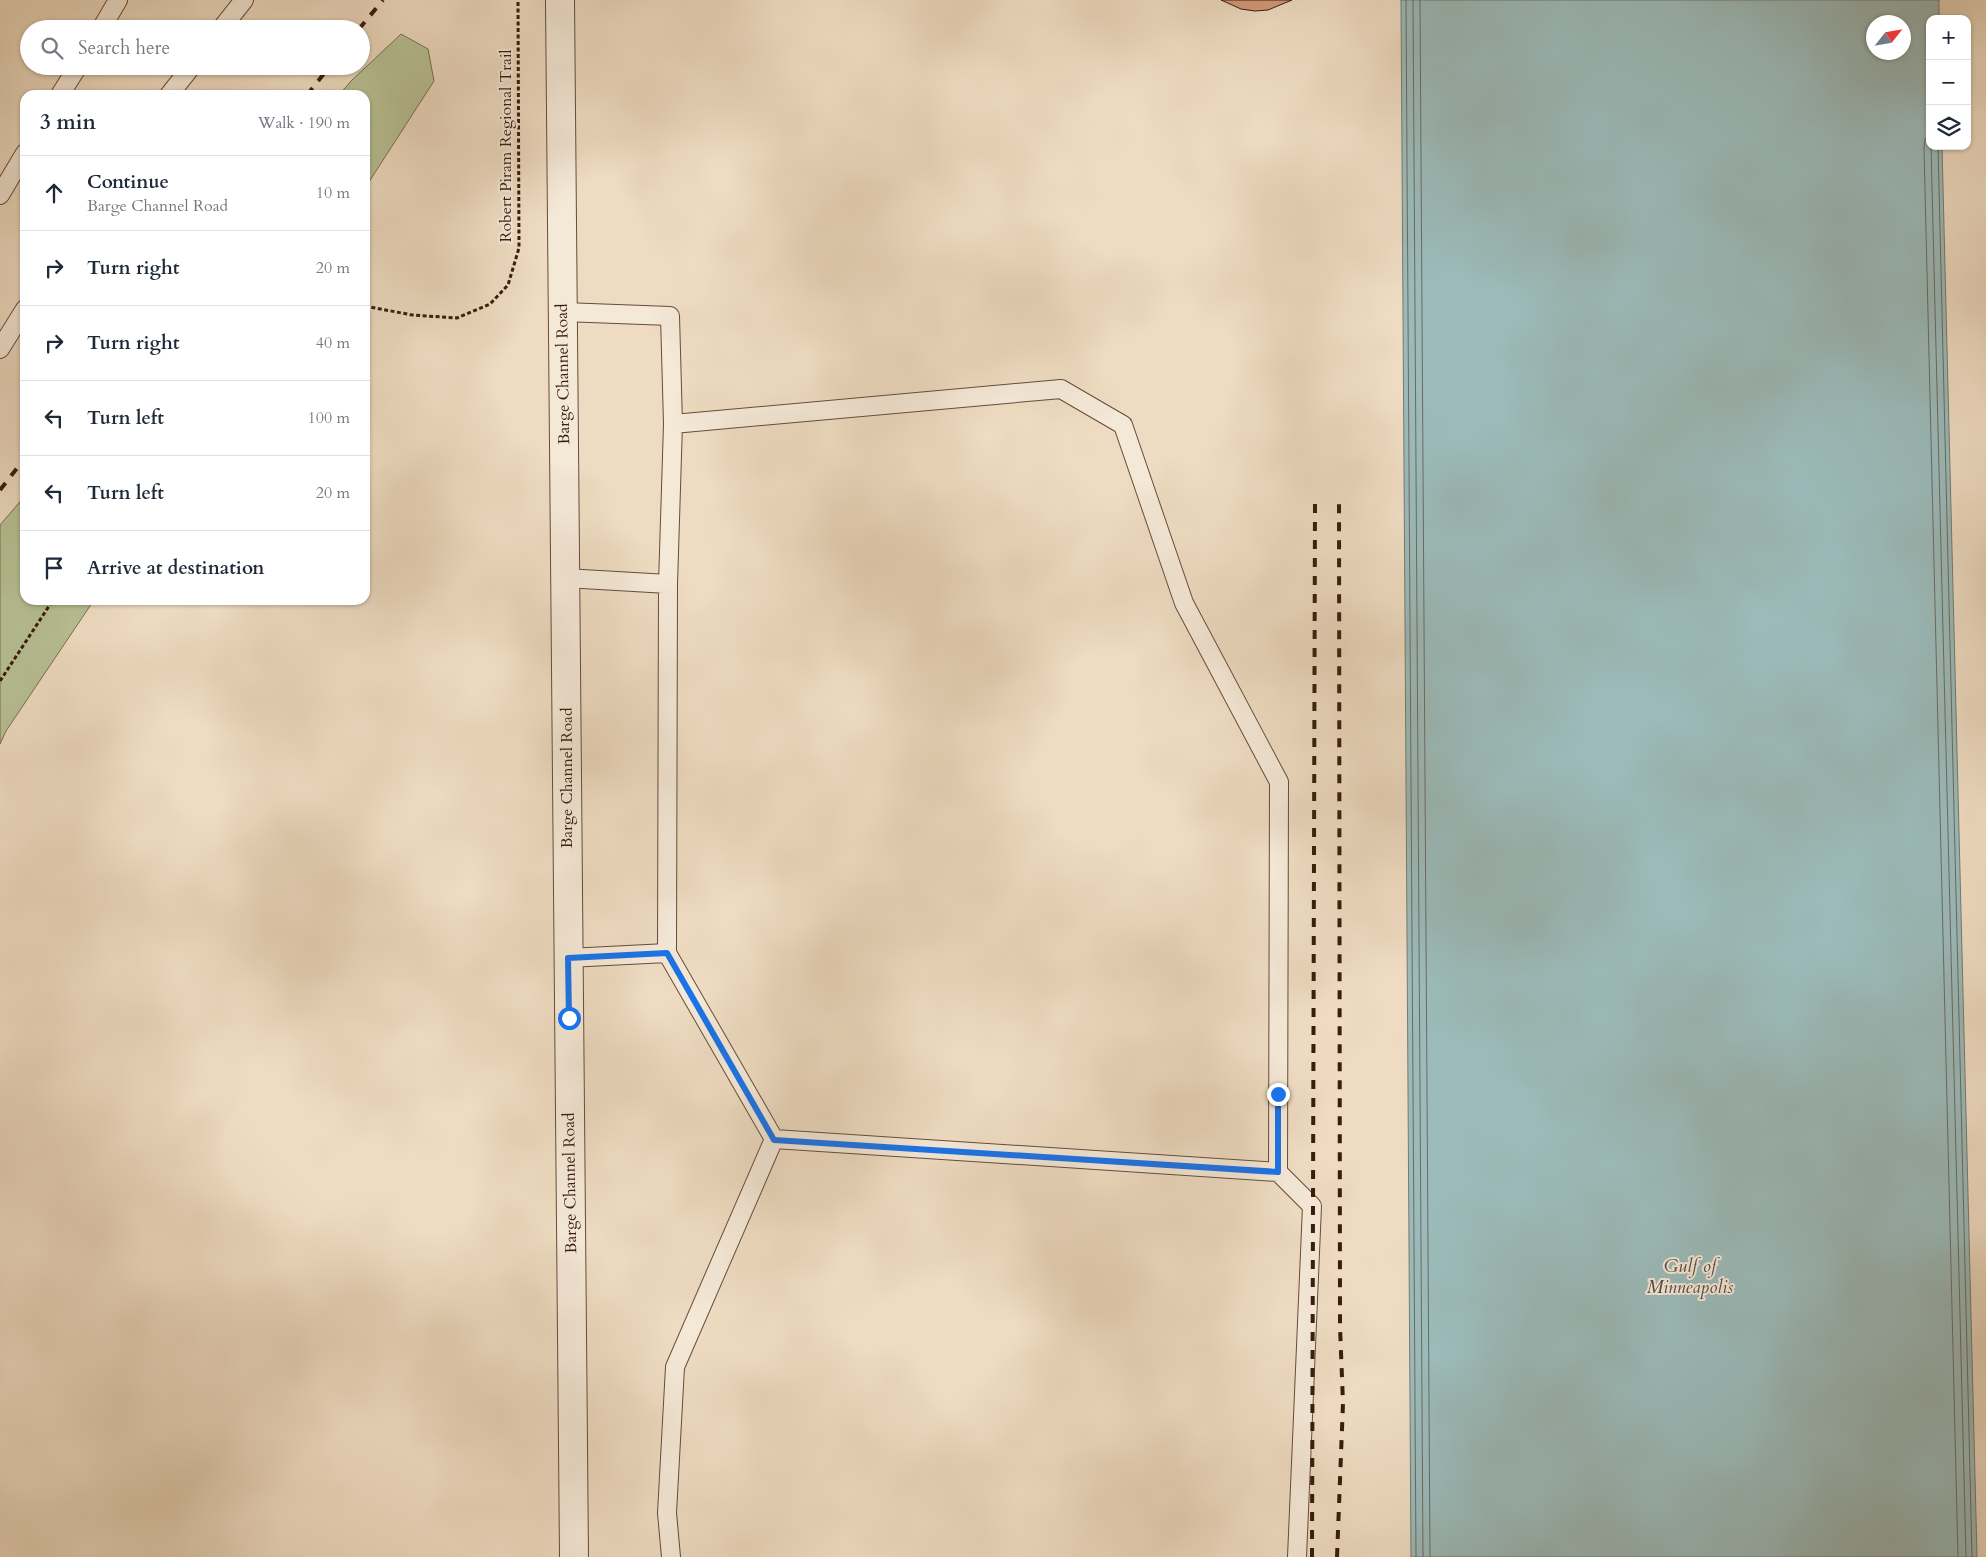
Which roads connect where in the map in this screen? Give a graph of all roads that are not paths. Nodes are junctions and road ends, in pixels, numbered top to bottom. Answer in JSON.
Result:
{"nodes":[{"id":1,"x":118,"y":0,"type":"edge"},
{"id":2,"x":244,"y":0,"type":"edge"},
{"id":3,"x":560,"y":0,"type":"edge"},
{"id":4,"x":106,"y":20,"type":"edge"},
{"id":5,"x":228,"y":20,"type":"edge"},
{"id":6,"x":72,"y":75,"type":"edge"},
{"id":7,"x":185,"y":75,"type":"edge"},
{"id":8,"x":63,"y":90,"type":"edge"},
{"id":9,"x":173,"y":90,"type":"edge"},
{"id":10,"x":20,"y":161,"type":"edge"},
{"id":11,"x":0,"y":194,"type":"edge"},
{"id":12,"x":563,"y":312,"type":"junction"},
{"id":13,"x":20,"y":317,"type":"edge"},
{"id":14,"x":0,"y":349,"type":"edge"},
{"id":15,"x":672,"y":424,"type":"junction"},
{"id":16,"x":565,"y":578,"type":"junction"},
{"id":17,"x":668,"y":584,"type":"junction"},
{"id":18,"x":667,"y":953,"type":"junction"},
{"id":19,"x":568,"y":958,"type":"junction"},
{"id":20,"x":774,"y":1140,"type":"junction"},
{"id":21,"x":1278,"y":1172,"type":"junction"},
{"id":22,"x":574,"y":1557,"type":"edge"},
{"id":23,"x":671,"y":1557,"type":"edge"},
{"id":24,"x":1296,"y":1557,"type":"edge"}],
"edges":[{"from":1,"to":4,"type":"lane"},
{"from":2,"to":5,"type":"lane"},
{"from":3,"to":12,"type":"street","name":"Barge Channel Road"},
{"from":6,"to":8,"type":"lane"},
{"from":7,"to":9,"type":"lane"},
{"from":10,"to":11,"type":"lane"},
{"from":12,"to":15,"type":"lane"},
{"from":12,"to":16,"type":"street","name":"Barge Channel Road"},
{"from":13,"to":14,"type":"lane"},
{"from":15,"to":17,"type":"lane"},
{"from":15,"to":21,"type":"lane"},
{"from":16,"to":17,"type":"lane"},
{"from":16,"to":19,"type":"street","name":"Barge Channel Road"},
{"from":17,"to":18,"type":"lane"},
{"from":18,"to":19,"type":"lane"},
{"from":18,"to":20,"type":"lane"},
{"from":19,"to":22,"type":"street","name":"Barge Channel Road"},
{"from":20,"to":21,"type":"lane"},
{"from":20,"to":23,"type":"lane"},
{"from":21,"to":24,"type":"lane"}]}
